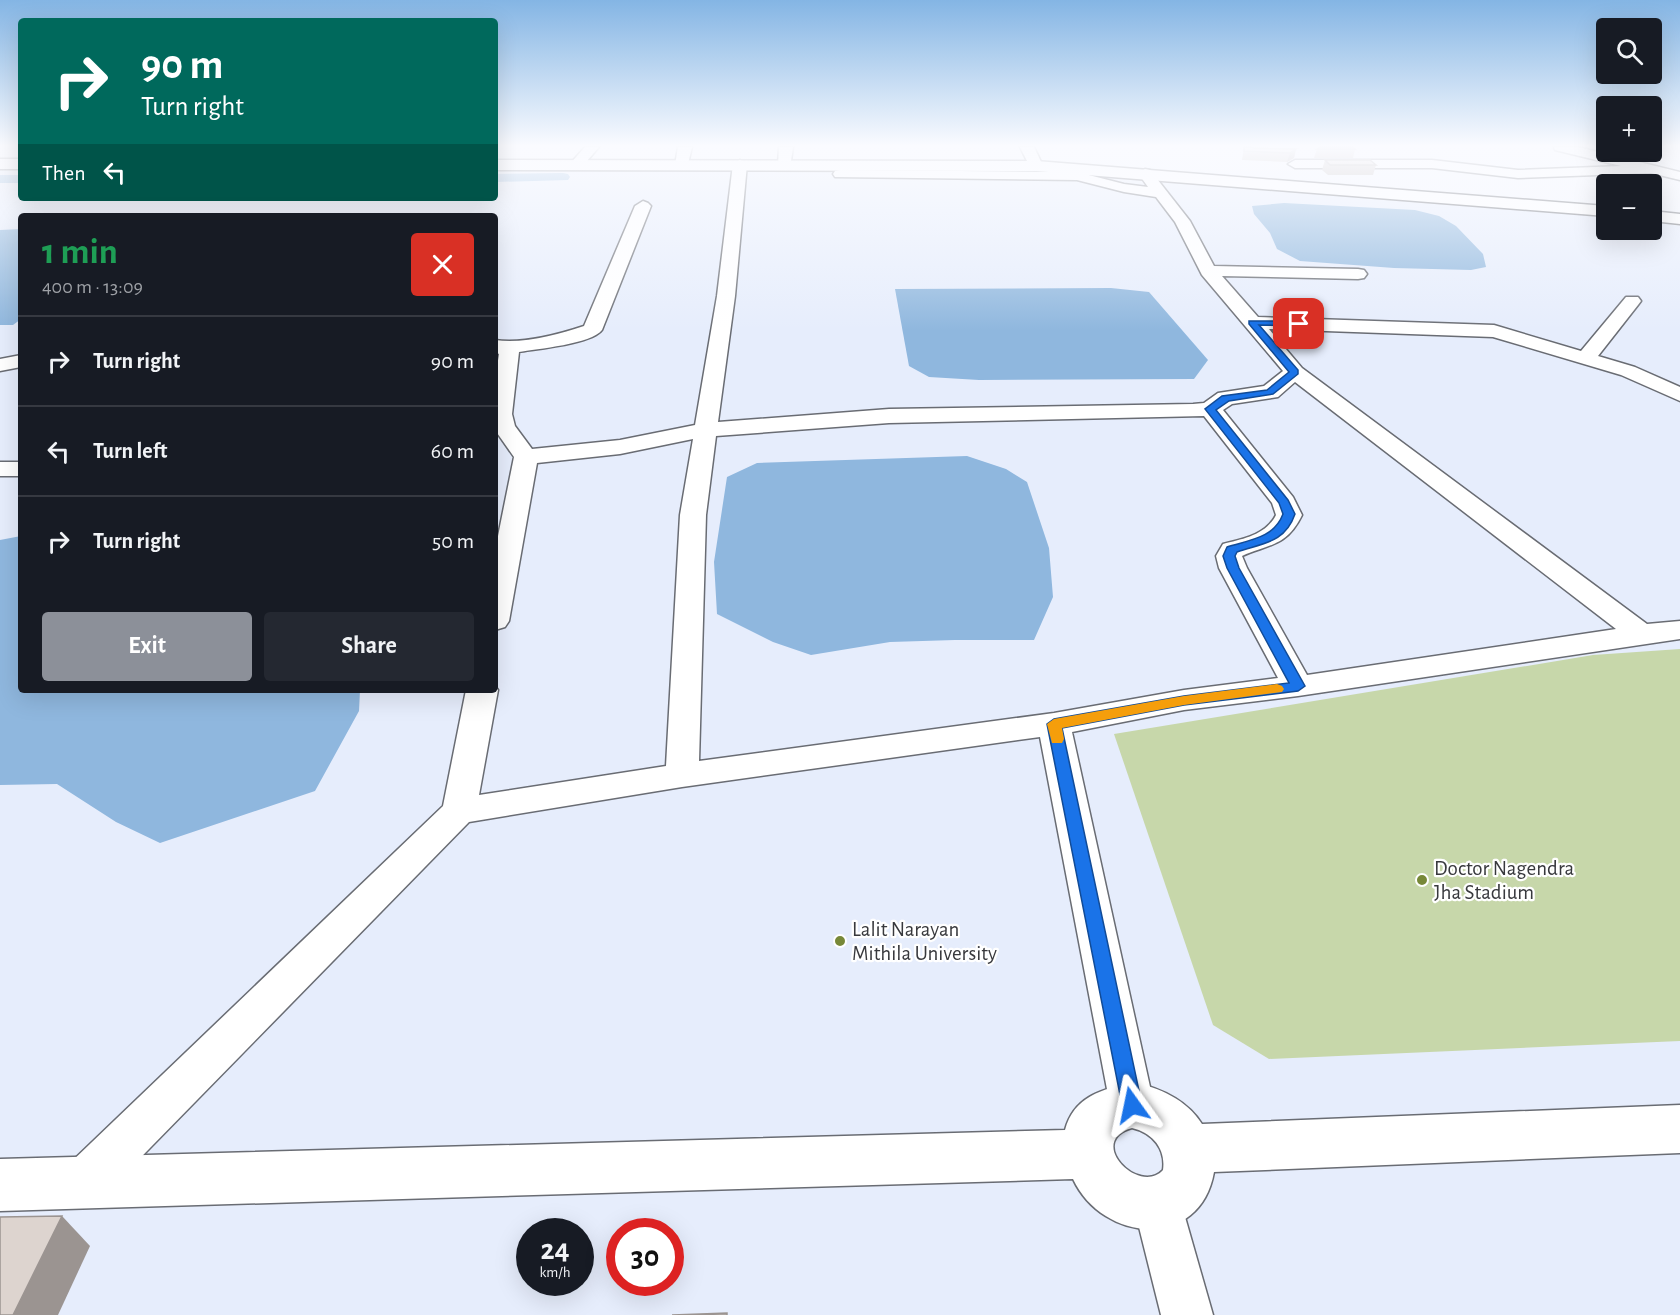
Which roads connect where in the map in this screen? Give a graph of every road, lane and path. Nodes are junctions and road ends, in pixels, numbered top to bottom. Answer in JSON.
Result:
{"nodes":[{"id":1,"x":642,"y":208,"type":"edge"},
{"id":2,"x":735,"y":208,"type":"edge"},
{"id":3,"x":1173,"y":208,"type":"edge"},
{"id":4,"x":1578,"y":208,"type":"edge"},
{"id":5,"x":1596,"y":210,"type":"edge"},
{"id":6,"x":1662,"y":217,"type":"edge"},
{"id":7,"x":1680,"y":219,"type":"edge"},
{"id":8,"x":1208,"y":271,"type":"junction"},
{"id":9,"x":1358,"y":274,"type":"dead end"},
{"id":10,"x":1632,"y":301,"type":"dead end"},
{"id":11,"x":1252,"y":323,"type":"junction"},
{"id":12,"x":502,"y":347,"type":"edge"},
{"id":13,"x":1586,"y":357,"type":"junction"},
{"id":14,"x":18,"y":362,"type":"edge"},
{"id":15,"x":0,"y":366,"type":"edge"},
{"id":16,"x":1295,"y":372,"type":"junction"},
{"id":17,"x":1680,"y":395,"type":"edge"},
{"id":18,"x":1210,"y":409,"type":"junction"},
{"id":19,"x":499,"y":428,"type":"edge"},
{"id":20,"x":706,"y":430,"type":"junction"},
{"id":21,"x":526,"y":457,"type":"junction"},
{"id":22,"x":0,"y":469,"type":"edge"},
{"id":23,"x":18,"y":469,"type":"edge"},
{"id":24,"x":498,"y":605,"type":"edge"},
{"id":25,"x":1680,"y":630,"type":"edge"},
{"id":26,"x":1641,"y":634,"type":"junction"},
{"id":27,"x":1298,"y":686,"type":"junction"},
{"id":28,"x":481,"y":693,"type":"edge"},
{"id":29,"x":1054,"y":724,"type":"junction"},
{"id":30,"x":682,"y":774,"type":"junction"},
{"id":31,"x":459,"y":811,"type":"junction"},
{"id":32,"x":1132,"y":1105,"type":"junction"},
{"id":33,"x":1680,"y":1129,"type":"edge"},
{"id":34,"x":1188,"y":1149,"type":"junction"},
{"id":35,"x":1088,"y":1154,"type":"junction"},
{"id":36,"x":85,"y":1181,"type":"junction"},
{"id":37,"x":0,"y":1185,"type":"edge"},
{"id":38,"x":1157,"y":1203,"type":"junction"},
{"id":39,"x":1187,"y":1315,"type":"edge"}],
"edges":[{"from":1,"to":12,"type":"street"},
{"from":2,"to":20,"type":"street"},
{"from":3,"to":8,"type":"street"},
{"from":4,"to":5,"type":"main road"},
{"from":6,"to":7,"type":"main road"},
{"from":8,"to":9,"type":"street"},
{"from":8,"to":11,"type":"street"},
{"from":10,"to":13,"type":"street"},
{"from":11,"to":13,"type":"street"},
{"from":11,"to":16,"type":"street"},
{"from":12,"to":19,"type":"street"},
{"from":13,"to":17,"type":"street"},
{"from":14,"to":15,"type":"street"},
{"from":16,"to":18,"type":"street"},
{"from":16,"to":26,"type":"street"},
{"from":18,"to":20,"type":"street"},
{"from":18,"to":27,"type":"street"},
{"from":19,"to":21,"type":"street"},
{"from":20,"to":21,"type":"street"},
{"from":20,"to":30,"type":"street"},
{"from":21,"to":24,"type":"street"},
{"from":22,"to":23,"type":"street"},
{"from":25,"to":26,"type":"street"},
{"from":26,"to":27,"type":"street"},
{"from":27,"to":29,"type":"street"},
{"from":28,"to":31,"type":"street"},
{"from":29,"to":30,"type":"street"},
{"from":29,"to":32,"type":"street"},
{"from":30,"to":31,"type":"street"},
{"from":31,"to":36,"type":"street"},
{"from":32,"to":34,"type":"main road"},
{"from":32,"to":35,"type":"main road"},
{"from":33,"to":34,"type":"main road"},
{"from":34,"to":38,"type":"main road"},
{"from":35,"to":36,"type":"main road"},
{"from":35,"to":38,"type":"main road"},
{"from":36,"to":37,"type":"main road"},
{"from":38,"to":39,"type":"street"}]}
